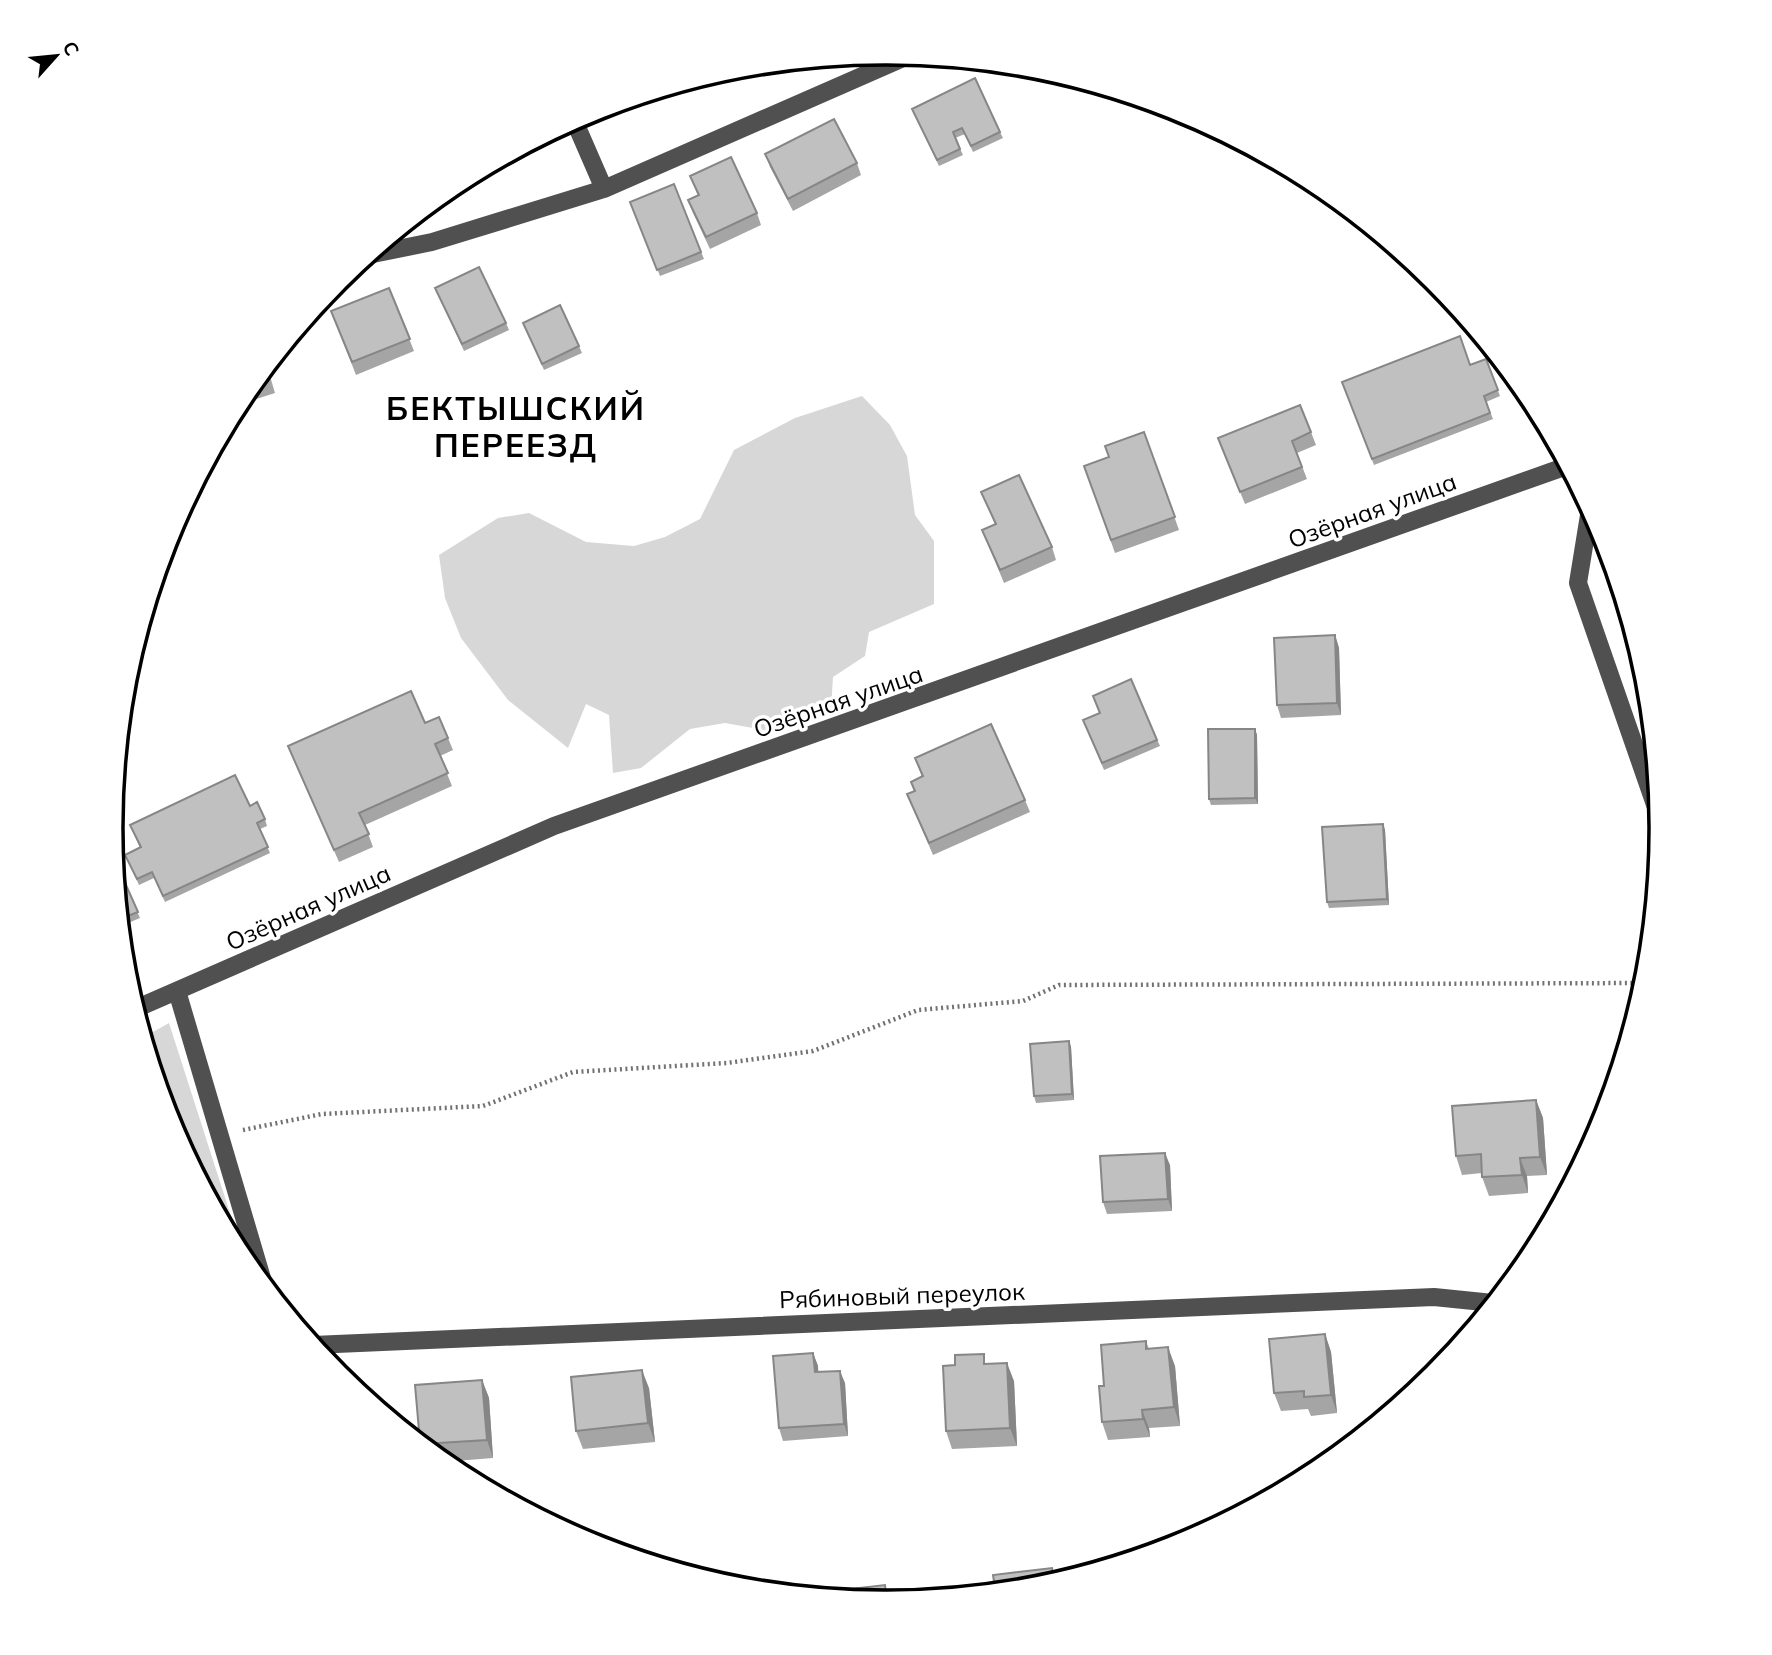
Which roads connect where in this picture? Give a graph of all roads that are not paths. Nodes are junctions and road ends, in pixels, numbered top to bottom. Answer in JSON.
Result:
{"nodes":[{"id":1,"x":887,"y":65,"type":"edge"},
{"id":2,"x":578,"y":130,"type":"edge"},
{"id":3,"x":604,"y":189,"type":"junction"},
{"id":4,"x":386,"y":251,"type":"edge"},
{"id":5,"x":1559,"y":469,"type":"edge"},
{"id":6,"x":1587,"y":527,"type":"edge"},
{"id":7,"x":1647,"y":782,"type":"edge"},
{"id":8,"x":177,"y":991,"type":"junction"},
{"id":9,"x":144,"y":1005,"type":"edge"},
{"id":10,"x":256,"y":1256,"type":"edge"},
{"id":11,"x":1483,"y":1302,"type":"edge"},
{"id":12,"x":326,"y":1344,"type":"edge"}],
"edges":[{"from":1,"to":3,"type":"street"},
{"from":2,"to":3,"type":"street"},
{"from":3,"to":4,"type":"street"},
{"from":5,"to":8,"type":"street","name":"Озёрная улица"},
{"from":6,"to":7,"type":"street"},
{"from":8,"to":9,"type":"street","name":"Озёрная улица"},
{"from":8,"to":10,"type":"street"},
{"from":11,"to":12,"type":"street","name":"Рябиновый переулок"}]}
